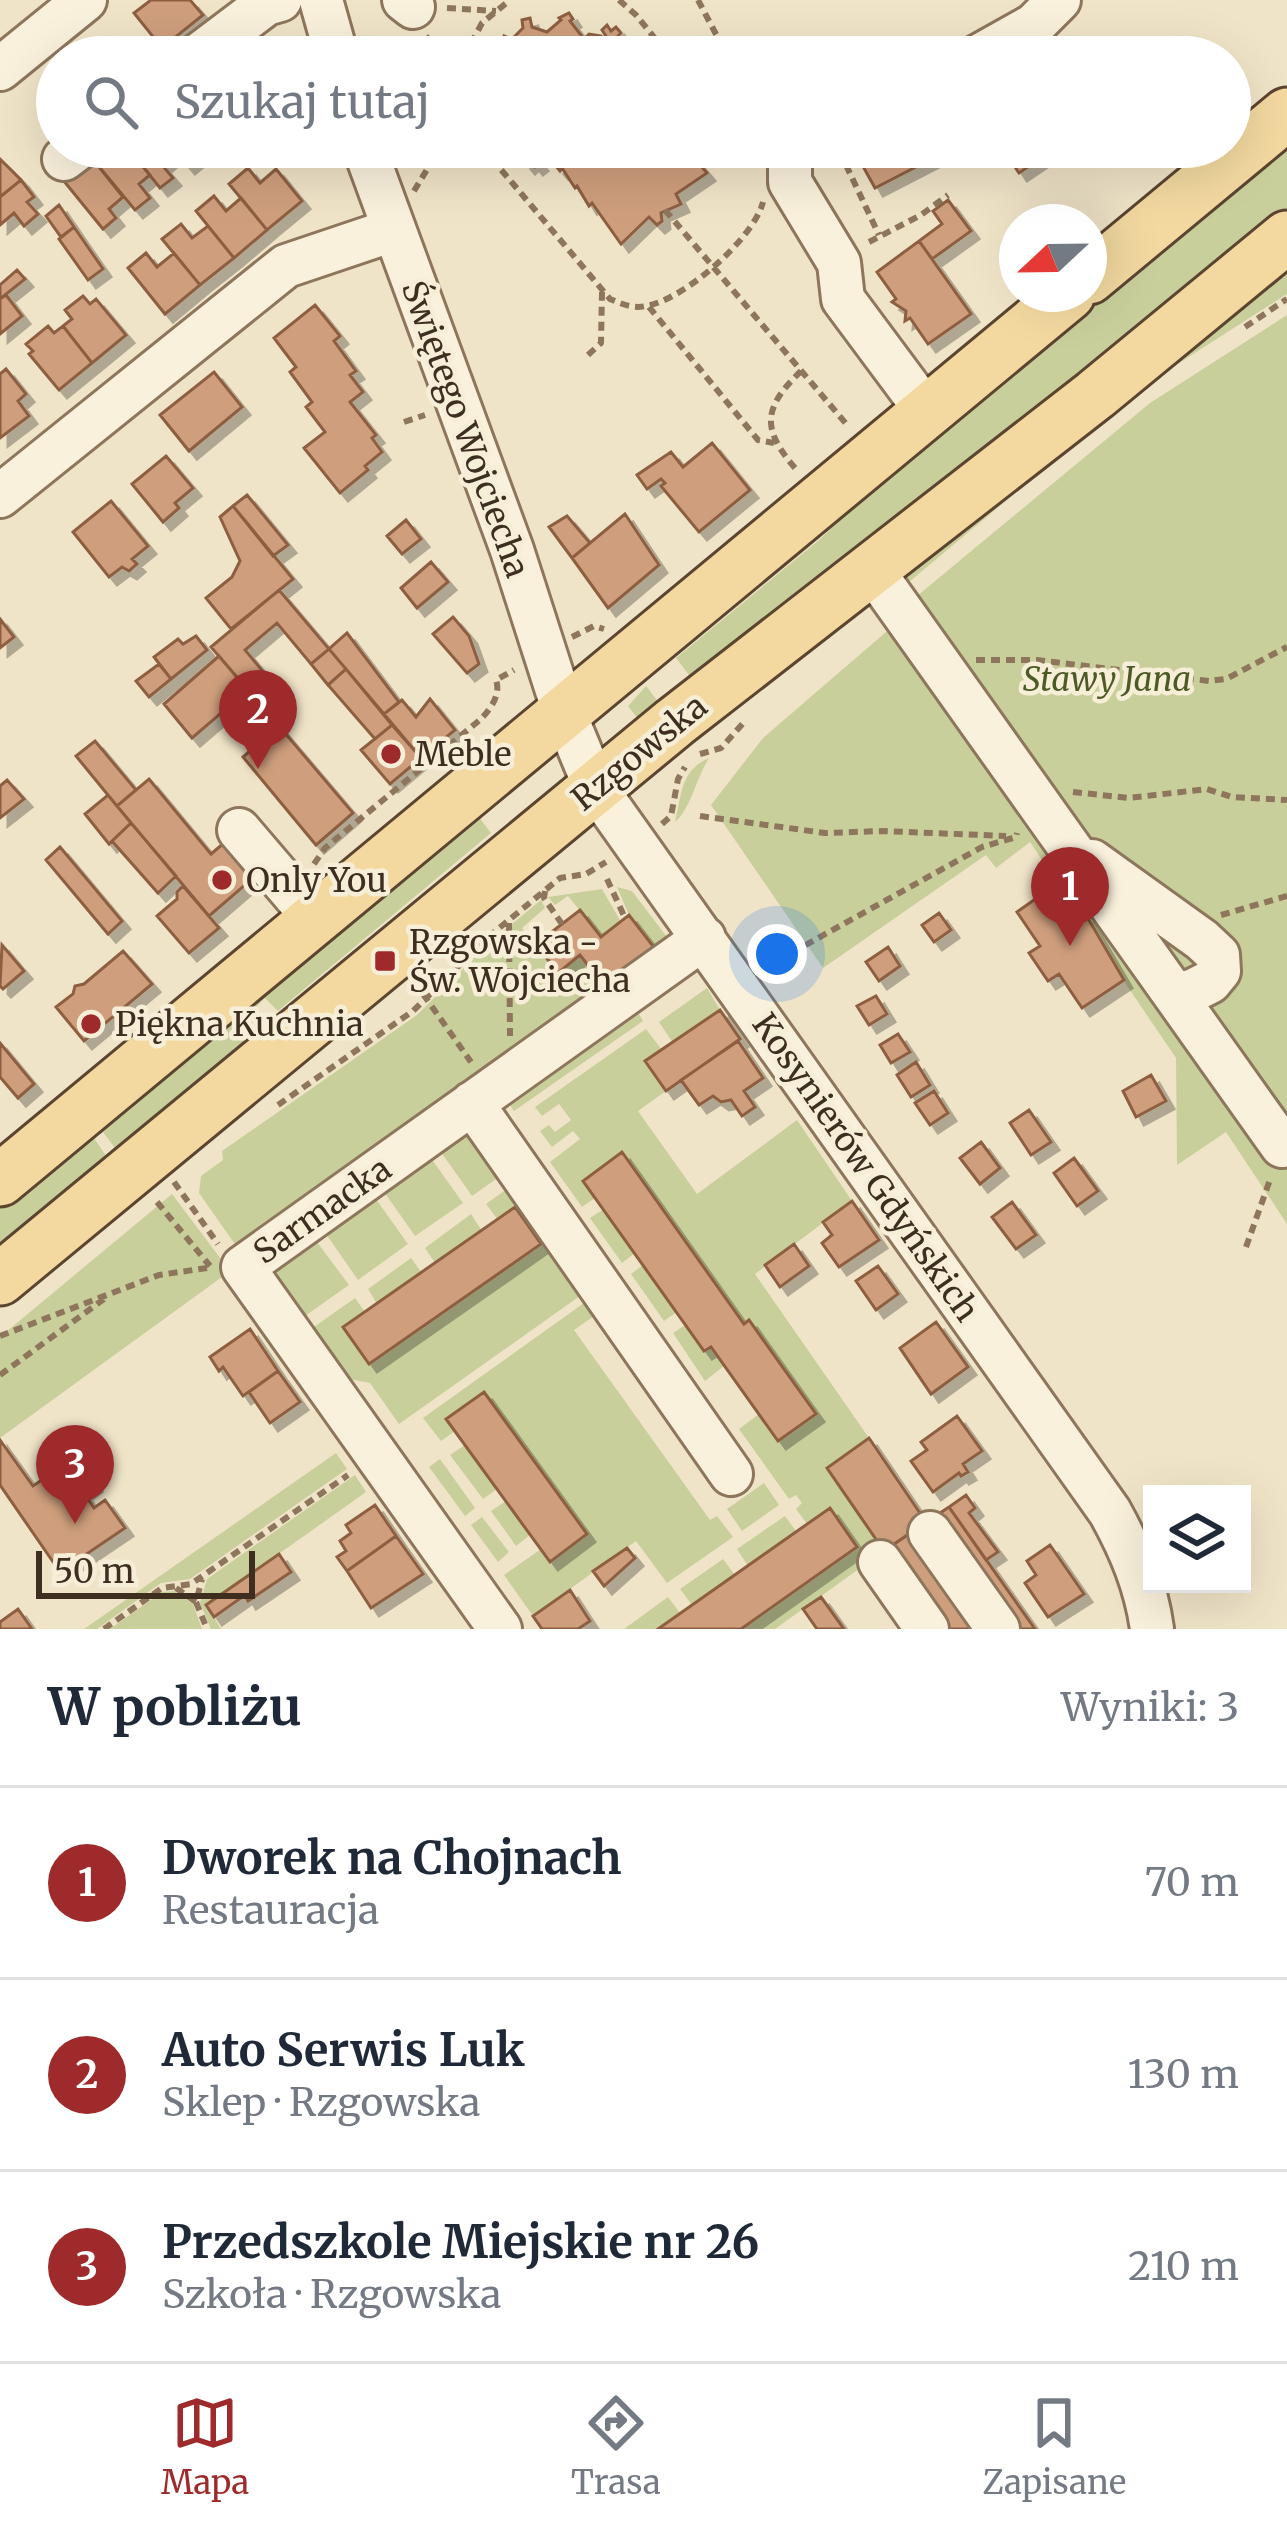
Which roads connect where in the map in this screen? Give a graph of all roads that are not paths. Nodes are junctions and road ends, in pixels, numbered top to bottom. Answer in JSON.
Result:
{"nodes":[{"id":1,"x":85,"y":0,"type":"edge"},
{"id":2,"x":280,"y":0,"type":"edge"},
{"id":3,"x":1059,"y":0,"type":"edge"},
{"id":4,"x":332,"y":3,"type":"edge"},
{"id":5,"x":41,"y":36,"type":"edge"},
{"id":6,"x":224,"y":36,"type":"edge"},
{"id":7,"x":335,"y":36,"type":"edge"},
{"id":8,"x":1014,"y":36,"type":"edge"},
{"id":9,"x":36,"y":40,"type":"edge"},
{"id":10,"x":0,"y":69,"type":"edge"},
{"id":11,"x":1287,"y":114,"type":"edge"},
{"id":12,"x":1251,"y":144,"type":"edge"},
{"id":13,"x":375,"y":168,"type":"edge"},
{"id":14,"x":788,"y":168,"type":"edge"},
{"id":15,"x":1222,"y":168,"type":"edge"},
{"id":16,"x":400,"y":213,"type":"junction"},
{"id":17,"x":1287,"y":237,"type":"edge"},
{"id":18,"x":1107,"y":263,"type":"edge"},
{"id":19,"x":1047,"y":312,"type":"edge"},
{"id":20,"x":927,"y":412,"type":"junction"},
{"id":21,"x":0,"y":496,"type":"edge"},
{"id":22,"x":871,"y":568,"type":"junction"},
{"id":23,"x":564,"y":712,"type":"junction"},
{"id":24,"x":595,"y":787,"type":"junction"},
{"id":25,"x":238,"y":830,"type":"dead end"},
{"id":26,"x":1067,"y":843,"type":"junction"},
{"id":27,"x":315,"y":919,"type":"junction"},
{"id":28,"x":704,"y":938,"type":"junction"},
{"id":29,"x":1174,"y":994,"type":"junction"},
{"id":30,"x":491,"y":1089,"type":"junction"},
{"id":31,"x":1282,"y":1146,"type":"road end"},
{"id":32,"x":0,"y":1180,"type":"edge"},
{"id":33,"x":0,"y":1279,"type":"edge"},
{"id":34,"x":731,"y":1474,"type":"dead end"},
{"id":35,"x":930,"y":1533,"type":"dead end"},
{"id":36,"x":880,"y":1562,"type":"dead end"},
{"id":37,"x":500,"y":1629,"type":"edge"},
{"id":38,"x":927,"y":1629,"type":"edge"},
{"id":39,"x":998,"y":1629,"type":"edge"},
{"id":40,"x":1153,"y":1629,"type":"edge"}],
"edges":[{"from":1,"to":5,"type":"street"},
{"from":2,"to":6,"type":"street"},
{"from":3,"to":8,"type":"street"},
{"from":4,"to":7,"type":"street"},
{"from":9,"to":10,"type":"street"},
{"from":11,"to":12,"type":"main road"},
{"from":13,"to":16,"type":"street","name":"Świętego Wojciecha"},
{"from":14,"to":20,"type":"street"},
{"from":15,"to":18,"type":"main road"},
{"from":16,"to":21,"type":"street"},
{"from":16,"to":23,"type":"street","name":"Świętego Wojciecha"},
{"from":17,"to":22,"type":"main road","name":"Rzgowska"},
{"from":19,"to":20,"type":"main road"},
{"from":20,"to":23,"type":"main road"},
{"from":22,"to":24,"type":"main road","name":"Rzgowska"},
{"from":22,"to":26,"type":"street"},
{"from":23,"to":24,"type":"street","name":"Kosynierów Gdyńskich"},
{"from":23,"to":27,"type":"main road"},
{"from":24,"to":28,"type":"street","name":"Kosynierów Gdyńskich"},
{"from":24,"to":33,"type":"main road","name":"Rzgowska"},
{"from":25,"to":27,"type":"street"},
{"from":26,"to":29,"type":"street"},
{"from":26,"to":29,"type":"street"},
{"from":27,"to":32,"type":"main road"},
{"from":28,"to":30,"type":"street","name":"Sarmacka"},
{"from":28,"to":40,"type":"street","name":"Kosynierów Gdyńskich"},
{"from":29,"to":31,"type":"street"},
{"from":30,"to":34,"type":"street"},
{"from":30,"to":37,"type":"street","name":"Sarmacka"},
{"from":35,"to":39,"type":"street"},
{"from":36,"to":38,"type":"street"}]}
